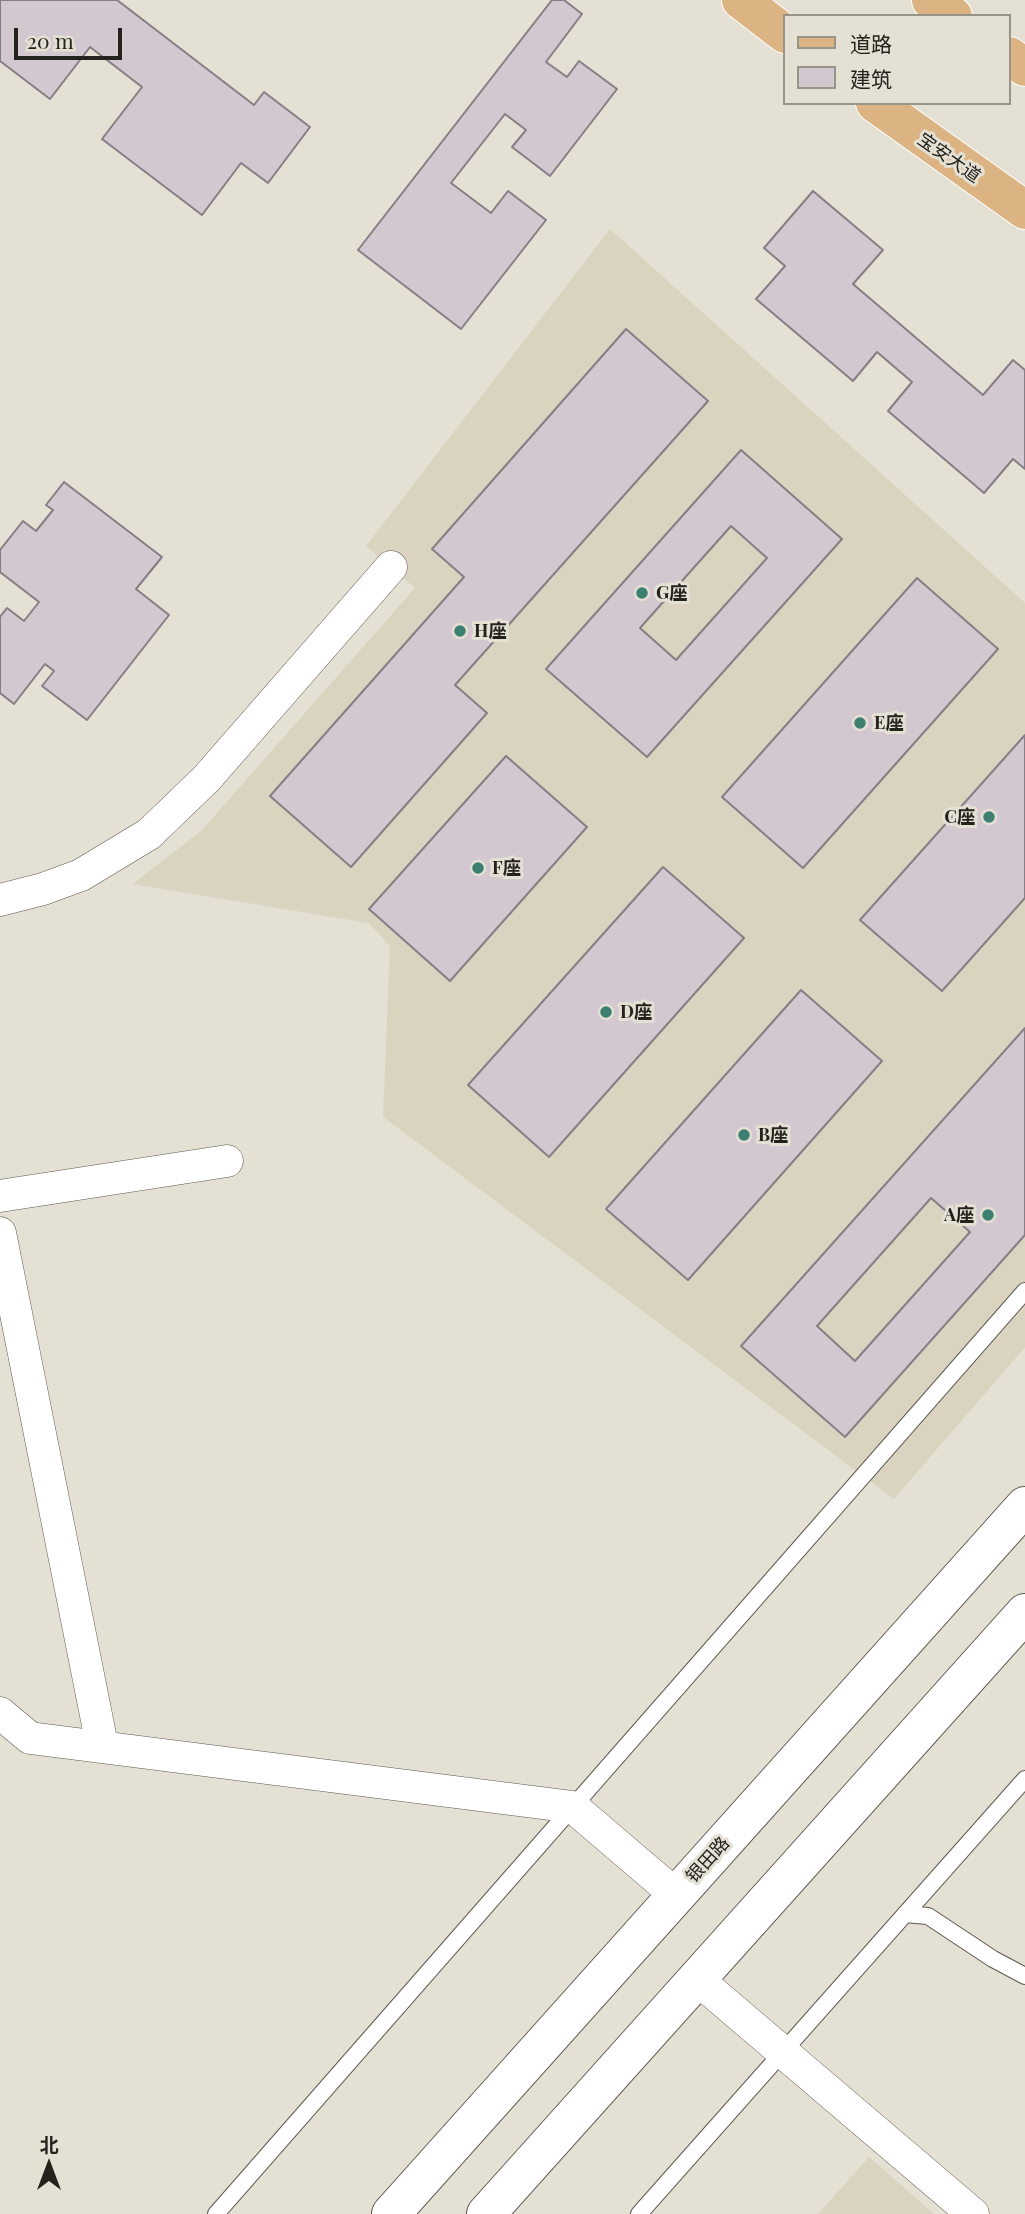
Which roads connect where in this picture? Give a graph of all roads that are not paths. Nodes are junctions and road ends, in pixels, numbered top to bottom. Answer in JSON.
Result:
{"nodes":[{"id":1,"x":741,"y":0,"type":"edge"},
{"id":2,"x":931,"y":0,"type":"edge"},
{"id":3,"x":950,"y":14,"type":"edge"},
{"id":4,"x":783,"y":32,"type":"edge"},
{"id":5,"x":878,"y":105,"type":"edge"},
{"id":6,"x":1025,"y":210,"type":"edge"},
{"id":7,"x":391,"y":566,"type":"dead end"},
{"id":8,"x":0,"y":900,"type":"edge"},
{"id":9,"x":226,"y":1161,"type":"dead end"},
{"id":10,"x":0,"y":1196,"type":"edge"},
{"id":11,"x":0,"y":1233,"type":"edge"},
{"id":12,"x":1025,"y":1291,"type":"edge"},
{"id":13,"x":1025,"y":1506,"type":"edge"},
{"id":14,"x":1025,"y":1613,"type":"edge"},
{"id":15,"x":0,"y":1713,"type":"edge"},
{"id":16,"x":102,"y":1745,"type":"junction"},
{"id":17,"x":1025,"y":1779,"type":"edge"},
{"id":18,"x":573,"y":1807,"type":"junction"},
{"id":19,"x":676,"y":1895,"type":"junction"},
{"id":20,"x":905,"y":1914,"type":"junction"},
{"id":21,"x":1025,"y":1976,"type":"edge"},
{"id":22,"x":697,"y":1979,"type":"junction"},
{"id":23,"x":783,"y":2052,"type":"junction"},
{"id":24,"x":216,"y":2214,"type":"edge"},
{"id":25,"x":391,"y":2214,"type":"edge"},
{"id":26,"x":486,"y":2214,"type":"edge"},
{"id":27,"x":639,"y":2214,"type":"edge"},
{"id":28,"x":973,"y":2214,"type":"edge"}],
"edges":[{"from":1,"to":4,"type":"main road"},
{"from":2,"to":3,"type":"main road"},
{"from":5,"to":6,"type":"main road","name":"宝安大道"},
{"from":7,"to":8,"type":"street"},
{"from":9,"to":10,"type":"street"},
{"from":11,"to":16,"type":"street"},
{"from":12,"to":18,"type":"lane"},
{"from":13,"to":19,"type":"street","name":"银田路"},
{"from":14,"to":22,"type":"street"},
{"from":15,"to":16,"type":"street"},
{"from":16,"to":18,"type":"street"},
{"from":17,"to":20,"type":"lane"},
{"from":18,"to":19,"type":"street"},
{"from":18,"to":24,"type":"lane"},
{"from":19,"to":25,"type":"street","name":"银田路"},
{"from":20,"to":21,"type":"lane"},
{"from":20,"to":23,"type":"lane"},
{"from":22,"to":23,"type":"street"},
{"from":22,"to":26,"type":"street"},
{"from":23,"to":27,"type":"lane"},
{"from":23,"to":28,"type":"street"}]}
